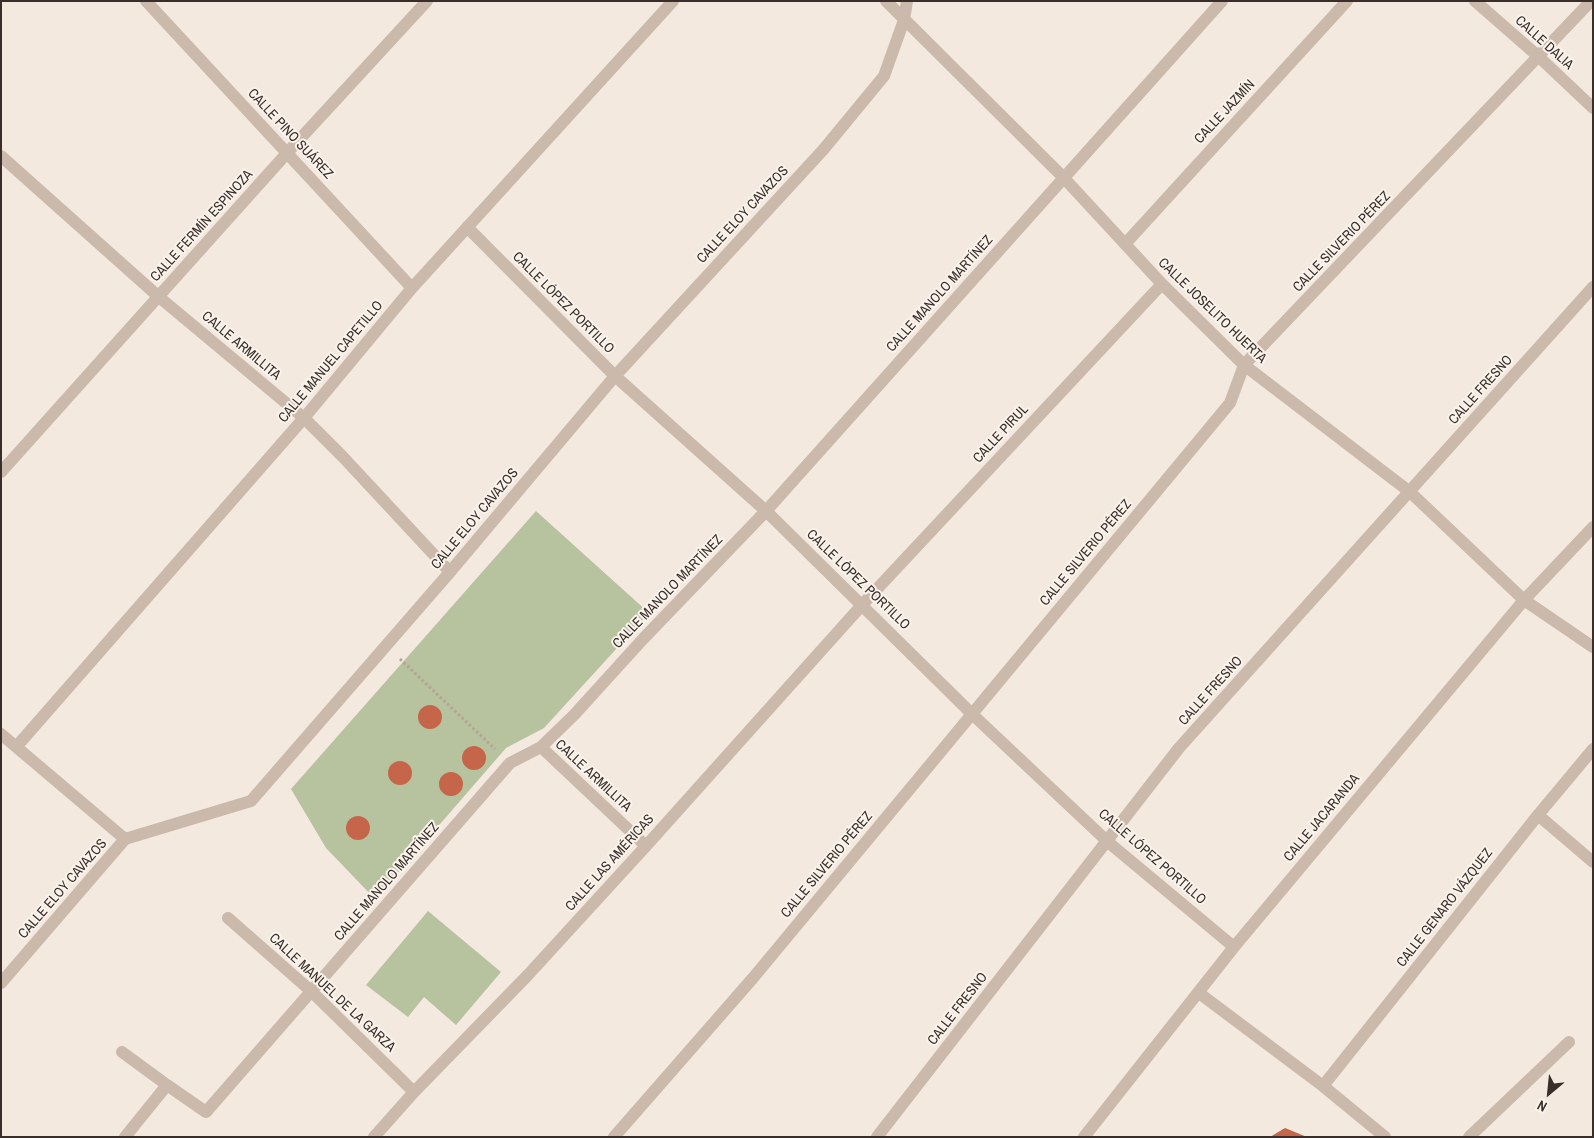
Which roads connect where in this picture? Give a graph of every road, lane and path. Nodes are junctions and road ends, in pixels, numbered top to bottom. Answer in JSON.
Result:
{"nodes":[{"id":1,"x":146,"y":1,"type":"edge"},
{"id":2,"x":427,"y":1,"type":"edge"},
{"id":3,"x":673,"y":1,"type":"edge"},
{"id":4,"x":886,"y":1,"type":"edge"},
{"id":5,"x":907,"y":1,"type":"edge"},
{"id":6,"x":1222,"y":1,"type":"edge"},
{"id":7,"x":1347,"y":1,"type":"edge"},
{"id":8,"x":1475,"y":1,"type":"edge"},
{"id":9,"x":1591,"y":1,"type":"edge"},
{"id":10,"x":904,"y":20,"type":"junction"},
{"id":11,"x":1539,"y":57,"type":"junction"},
{"id":12,"x":1593,"y":108,"type":"edge"},
{"id":13,"x":287,"y":153,"type":"junction"},
{"id":14,"x":1,"y":156,"type":"edge"},
{"id":15,"x":1064,"y":178,"type":"junction"},
{"id":16,"x":467,"y":228,"type":"junction"},
{"id":17,"x":1125,"y":244,"type":"junction"},
{"id":18,"x":1162,"y":284,"type":"junction"},
{"id":19,"x":1593,"y":287,"type":"edge"},
{"id":20,"x":412,"y":288,"type":"junction"},
{"id":21,"x":159,"y":297,"type":"junction"},
{"id":22,"x":1244,"y":365,"type":"junction"},
{"id":23,"x":615,"y":376,"type":"junction"},
{"id":24,"x":304,"y":418,"type":"junction"},
{"id":25,"x":1,"y":472,"type":"edge"},
{"id":26,"x":1410,"y":492,"type":"junction"},
{"id":27,"x":766,"y":511,"type":"junction"},
{"id":28,"x":1593,"y":526,"type":"edge"},
{"id":29,"x":450,"y":572,"type":"junction"},
{"id":30,"x":1524,"y":600,"type":"junction"},
{"id":31,"x":862,"y":605,"type":"junction"},
{"id":32,"x":386,"y":646,"type":"junction"},
{"id":33,"x":1593,"y":647,"type":"edge"},
{"id":34,"x":972,"y":714,"type":"junction"},
{"id":35,"x":1,"y":734,"type":"edge"},
{"id":36,"x":17,"y":746,"type":"junction"},
{"id":37,"x":541,"y":747,"type":"junction"},
{"id":38,"x":1593,"y":749,"type":"edge"},
{"id":39,"x":510,"y":764,"type":"junction"},
{"id":40,"x":1538,"y":815,"type":"junction"},
{"id":41,"x":125,"y":839,"type":"junction"},
{"id":42,"x":1108,"y":842,"type":"junction"},
{"id":43,"x":646,"y":846,"type":"junction"},
{"id":44,"x":1593,"y":862,"type":"edge"},
{"id":45,"x":228,"y":918,"type":"dead end"},
{"id":46,"x":1234,"y":947,"type":"junction"},
{"id":47,"x":1,"y":983,"type":"edge"},
{"id":48,"x":311,"y":991,"type":"junction"},
{"id":49,"x":1199,"y":993,"type":"junction"},
{"id":50,"x":1569,"y":1042,"type":"dead end"},
{"id":51,"x":122,"y":1052,"type":"dead end"},
{"id":52,"x":167,"y":1085,"type":"junction"},
{"id":53,"x":1324,"y":1086,"type":"junction"},
{"id":54,"x":414,"y":1092,"type":"junction"},
{"id":55,"x":125,"y":1137,"type":"edge"},
{"id":56,"x":374,"y":1137,"type":"edge"},
{"id":57,"x":614,"y":1137,"type":"edge"},
{"id":58,"x":877,"y":1137,"type":"edge"},
{"id":59,"x":1084,"y":1137,"type":"edge"},
{"id":60,"x":1385,"y":1137,"type":"edge"},
{"id":61,"x":1469,"y":1137,"type":"edge"}],
"edges":[{"from":1,"to":13,"type":"street","name":"CALLE PINO SUÁREZ"},
{"from":2,"to":13,"type":"street","name":"CALLE FERMÍN ESPINOZA"},
{"from":3,"to":16,"type":"street","name":"CALLE MANUEL CAPETILLO"},
{"from":4,"to":10,"type":"street","name":"CALLE JOSELITO HUERTA"},
{"from":5,"to":10,"type":"street","name":"CALLE ELOY CAVAZOS"},
{"from":6,"to":15,"type":"street","name":"CALLE MANOLO MARTÍNEZ"},
{"from":7,"to":17,"type":"street","name":"CALLE JAZMÍN"},
{"from":8,"to":11,"type":"street","name":"CALLE DALIA"},
{"from":9,"to":11,"type":"street","name":"CALLE SILVERIO PÉREZ"},
{"from":10,"to":15,"type":"street","name":"CALLE JOSELITO HUERTA"},
{"from":10,"to":23,"type":"street","name":"CALLE ELOY CAVAZOS"},
{"from":11,"to":12,"type":"street","name":"CALLE DALIA"},
{"from":11,"to":22,"type":"street","name":"CALLE SILVERIO PÉREZ"},
{"from":13,"to":20,"type":"street","name":"CALLE PINO SUÁREZ"},
{"from":13,"to":21,"type":"street","name":"CALLE FERMÍN ESPINOZA"},
{"from":14,"to":21,"type":"street","name":"CALLE ARMILLITA"},
{"from":15,"to":17,"type":"street","name":"CALLE JOSELITO HUERTA"},
{"from":15,"to":27,"type":"street","name":"CALLE MANOLO MARTÍNEZ"},
{"from":16,"to":20,"type":"street","name":"CALLE MANUEL CAPETILLO"},
{"from":16,"to":23,"type":"street","name":"CALLE LÓPEZ PORTILLO"},
{"from":17,"to":18,"type":"street","name":"CALLE JOSELITO HUERTA"},
{"from":18,"to":22,"type":"street","name":"CALLE JOSELITO HUERTA"},
{"from":18,"to":31,"type":"street","name":"CALLE PIRUL"},
{"from":19,"to":26,"type":"street","name":"CALLE FRESNO"},
{"from":20,"to":24,"type":"street","name":"CALLE MANUEL CAPETILLO"},
{"from":21,"to":24,"type":"street","name":"CALLE ARMILLITA"},
{"from":21,"to":25,"type":"street","name":"CALLE FERMÍN ESPINOZA"},
{"from":22,"to":26,"type":"street","name":"CALLE JOSELITO HUERTA"},
{"from":22,"to":34,"type":"street","name":"CALLE SILVERIO PÉREZ"},
{"from":23,"to":27,"type":"street","name":"CALLE LÓPEZ PORTILLO"},
{"from":23,"to":29,"type":"street","name":"CALLE ELOY CAVAZOS"},
{"from":24,"to":29,"type":"street","name":"CALLE ARMILLITA"},
{"from":24,"to":36,"type":"street","name":"CALLE MANUEL CAPETILLO"},
{"from":26,"to":30,"type":"street","name":"CALLE JOSELITO HUERTA"},
{"from":26,"to":42,"type":"street","name":"CALLE FRESNO"},
{"from":27,"to":31,"type":"street","name":"CALLE LÓPEZ PORTILLO"},
{"from":27,"to":37,"type":"street","name":"CALLE MANOLO MARTÍNEZ"},
{"from":28,"to":30,"type":"street","name":"CALLE JACARANDA"},
{"from":29,"to":32,"type":"street","name":"CALLE ELOY CAVAZOS"},
{"from":30,"to":33,"type":"street","name":"CALLE JOSELITO HUERTA"},
{"from":30,"to":46,"type":"street","name":"CALLE JACARANDA"},
{"from":31,"to":34,"type":"street","name":"CALLE LÓPEZ PORTILLO"},
{"from":31,"to":43,"type":"street","name":"CALLE LAS AMÉRICAS"},
{"from":32,"to":39,"type":"path"},
{"from":32,"to":41,"type":"street","name":"CALLE ELOY CAVAZOS"},
{"from":34,"to":42,"type":"street","name":"CALLE LÓPEZ PORTILLO"},
{"from":34,"to":57,"type":"street","name":"CALLE SILVERIO PÉREZ"},
{"from":35,"to":36,"type":"street"},
{"from":36,"to":41,"type":"street"},
{"from":37,"to":39,"type":"street","name":"CALLE MANOLO MARTÍNEZ"},
{"from":37,"to":43,"type":"street","name":"CALLE ARMILLITA"},
{"from":38,"to":40,"type":"street","name":"CALLE GENARO VÁZQUEZ"},
{"from":39,"to":48,"type":"street","name":"CALLE MANOLO MARTÍNEZ"},
{"from":40,"to":44,"type":"street"},
{"from":40,"to":53,"type":"street","name":"CALLE GENARO VÁZQUEZ"},
{"from":41,"to":47,"type":"street","name":"CALLE ELOY CAVAZOS"},
{"from":42,"to":46,"type":"street","name":"CALLE LÓPEZ PORTILLO"},
{"from":42,"to":58,"type":"street","name":"CALLE FRESNO"},
{"from":43,"to":54,"type":"street","name":"CALLE LAS AMÉRICAS"},
{"from":45,"to":48,"type":"street","name":"CALLE MANUEL DE LA GARZA"},
{"from":46,"to":49,"type":"street","name":"CALLE JACARANDA"},
{"from":48,"to":52,"type":"street","name":"CALLE MANOLO MARTÍNEZ"},
{"from":48,"to":54,"type":"street","name":"CALLE MANUEL DE LA GARZA"},
{"from":49,"to":53,"type":"street"},
{"from":49,"to":59,"type":"street","name":"CALLE JACARANDA"},
{"from":50,"to":61,"type":"street"},
{"from":51,"to":52,"type":"street"},
{"from":52,"to":55,"type":"street"},
{"from":53,"to":60,"type":"street"},
{"from":54,"to":56,"type":"street","name":"CALLE LAS AMÉRICAS"}]}
